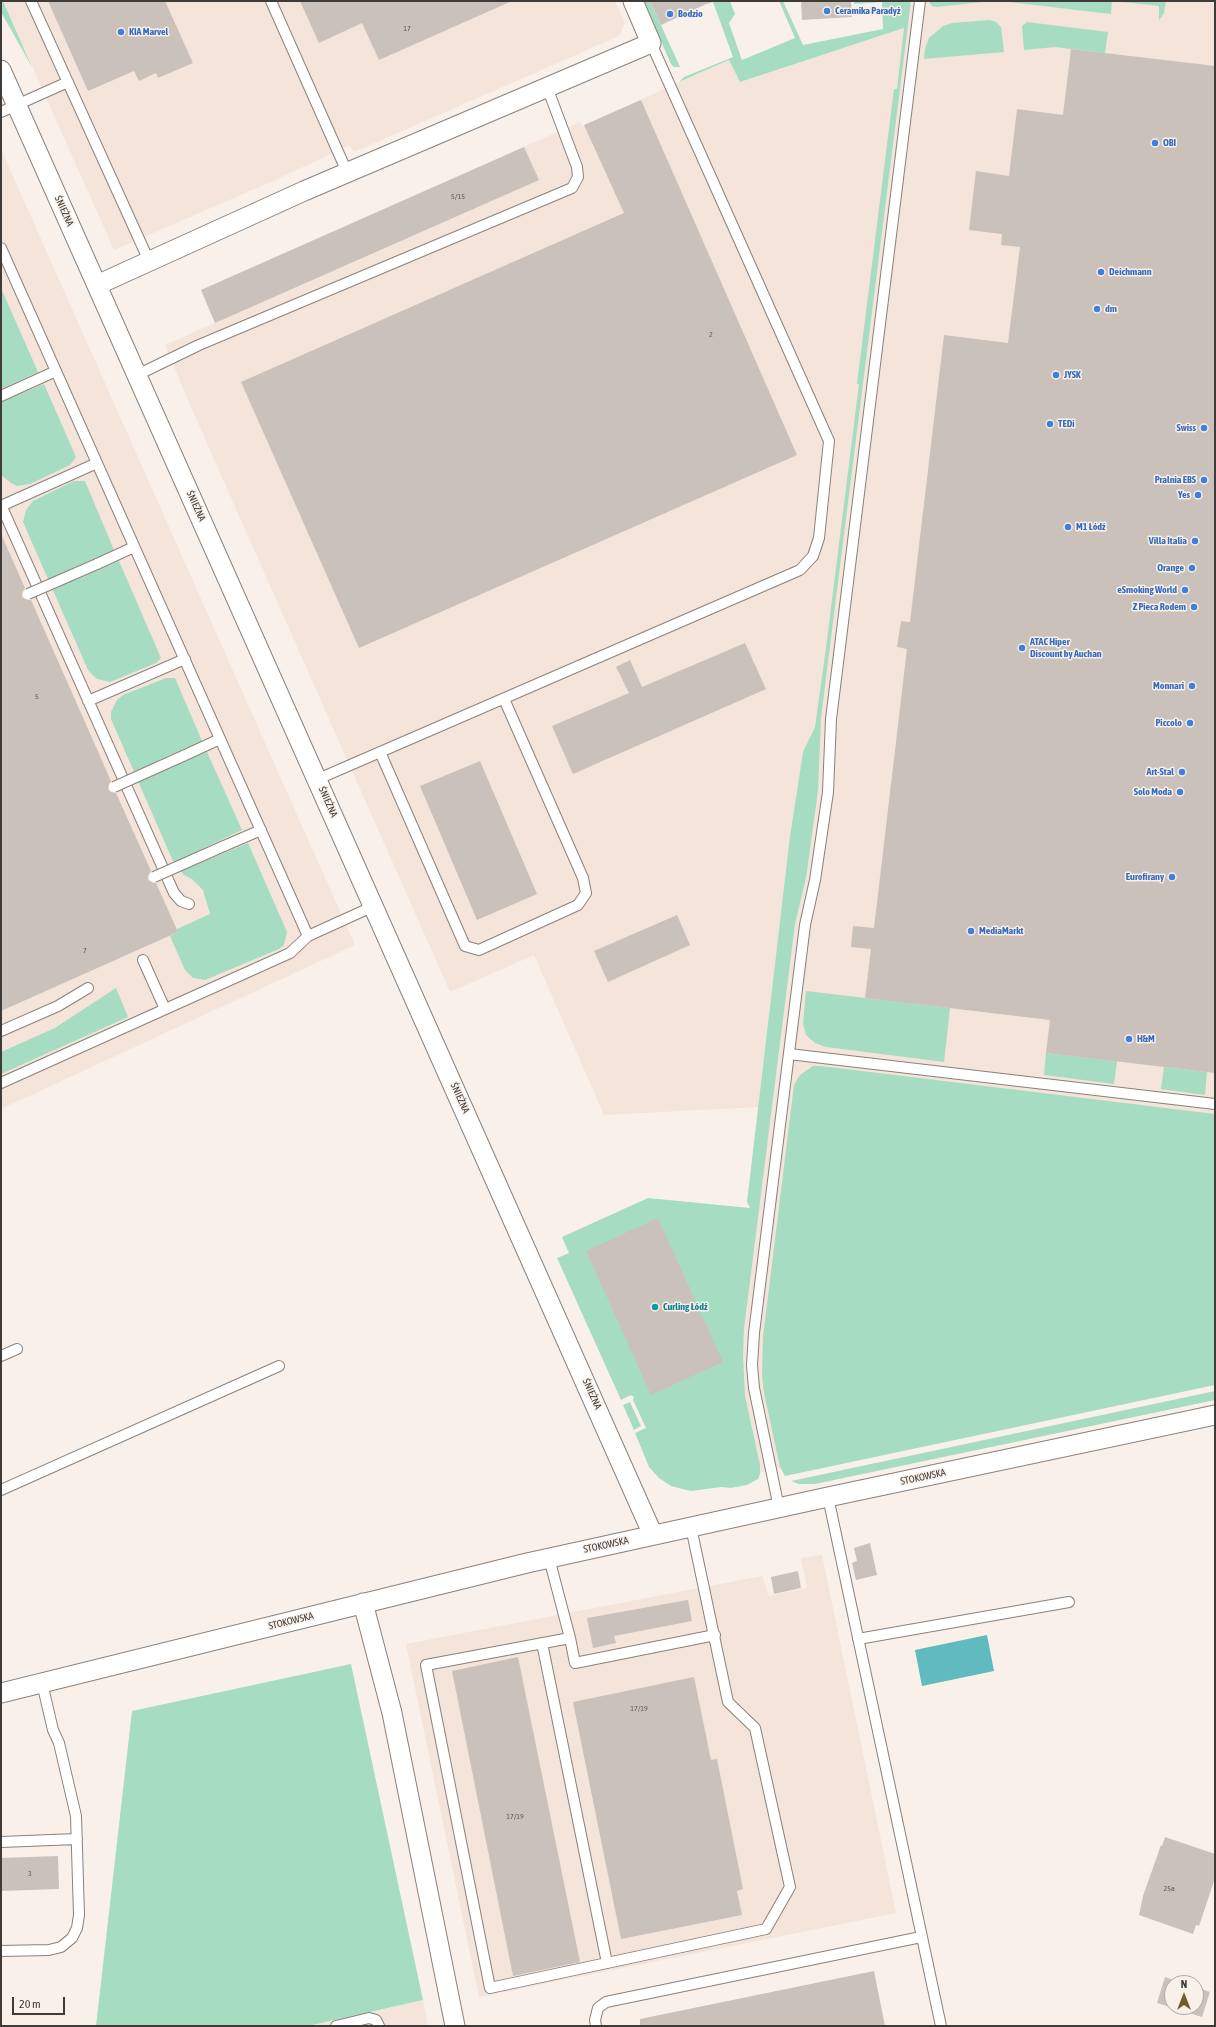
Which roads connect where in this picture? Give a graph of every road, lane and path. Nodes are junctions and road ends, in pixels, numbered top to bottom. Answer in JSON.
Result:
{"nodes":[{"id":1,"x":31,"y":1,"type":"edge"},
{"id":2,"x":271,"y":1,"type":"edge"},
{"id":3,"x":633,"y":1,"type":"edge"},
{"id":4,"x":920,"y":1,"type":"edge"},
{"id":5,"x":652,"y":42,"type":"junction"},
{"id":6,"x":1,"y":70,"type":"edge"},
{"id":7,"x":68,"y":82,"type":"junction"},
{"id":8,"x":547,"y":87,"type":"junction"},
{"id":9,"x":9,"y":108,"type":"edge"},
{"id":10,"x":347,"y":172,"type":"junction"},
{"id":11,"x":1,"y":248,"type":"edge"},
{"id":12,"x":149,"y":261,"type":"junction"},
{"id":13,"x":97,"y":285,"type":"junction"},
{"id":14,"x":56,"y":371,"type":"junction"},
{"id":15,"x":137,"y":375,"type":"junction"},
{"id":16,"x":1,"y":396,"type":"edge"},
{"id":17,"x":97,"y":462,"type":"junction"},
{"id":18,"x":1,"y":506,"type":"edge"},
{"id":19,"x":134,"y":547,"type":"junction"},
{"id":20,"x":28,"y":594,"type":"dead end"},
{"id":21,"x":184,"y":660,"type":"junction"},
{"id":22,"x":504,"y":698,"type":"junction"},
{"id":23,"x":88,"y":701,"type":"junction"},
{"id":24,"x":220,"y":739,"type":"junction"},
{"id":25,"x":380,"y":752,"type":"junction"},
{"id":26,"x":318,"y":779,"type":"junction"},
{"id":27,"x":114,"y":787,"type":"dead end"},
{"id":28,"x":261,"y":830,"type":"junction"},
{"id":29,"x":154,"y":877,"type":"dead end"},
{"id":30,"x":189,"y":904,"type":"dead end"},
{"id":31,"x":374,"y":906,"type":"junction"},
{"id":32,"x":308,"y":936,"type":"junction"},
{"id":33,"x":142,"y":960,"type":"dead end"},
{"id":34,"x":88,"y":988,"type":"dead end"},
{"id":35,"x":165,"y":1009,"type":"junction"},
{"id":36,"x":1,"y":1031,"type":"edge"},
{"id":37,"x":789,"y":1054,"type":"junction"},
{"id":38,"x":1,"y":1083,"type":"edge"},
{"id":39,"x":1215,"y":1104,"type":"edge"},
{"id":40,"x":17,"y":1349,"type":"dead end"},
{"id":41,"x":1,"y":1356,"type":"edge"},
{"id":42,"x":279,"y":1366,"type":"dead end"},
{"id":43,"x":1215,"y":1416,"type":"edge"},
{"id":44,"x":1,"y":1490,"type":"edge"},
{"id":45,"x":828,"y":1497,"type":"junction"},
{"id":46,"x":779,"y":1508,"type":"junction"},
{"id":47,"x":691,"y":1527,"type":"junction"},
{"id":48,"x":654,"y":1535,"type":"junction"},
{"id":49,"x":549,"y":1558,"type":"junction"},
{"id":50,"x":1069,"y":1602,"type":"dead end"},
{"id":51,"x":363,"y":1604,"type":"junction"},
{"id":52,"x":715,"y":1635,"type":"junction"},
{"id":53,"x":570,"y":1638,"type":"junction"},
{"id":54,"x":858,"y":1639,"type":"junction"},
{"id":55,"x":542,"y":1643,"type":"junction"},
{"id":56,"x":42,"y":1683,"type":"junction"},
{"id":57,"x":1,"y":1694,"type":"edge"},
{"id":58,"x":77,"y":1840,"type":"junction"},
{"id":59,"x":1,"y":1842,"type":"edge"},
{"id":60,"x":921,"y":1937,"type":"junction"},
{"id":61,"x":1,"y":1951,"type":"edge"},
{"id":62,"x":607,"y":1963,"type":"junction"},
{"id":63,"x":336,"y":2026,"type":"edge"},
{"id":64,"x":379,"y":2026,"type":"edge"},
{"id":65,"x":455,"y":2026,"type":"edge"},
{"id":66,"x":596,"y":2026,"type":"edge"},
{"id":67,"x":941,"y":2026,"type":"edge"}],
"edges":[{"from":1,"to":7,"type":"lane"},
{"from":2,"to":10,"type":"lane"},
{"from":3,"to":5,"type":"street"},
{"from":4,"to":37,"type":"lane"},
{"from":5,"to":8,"type":"street"},
{"from":5,"to":22,"type":"lane"},
{"from":6,"to":9,"type":"street","name":"ŚNIEŻNA"},
{"from":7,"to":9,"type":"lane"},
{"from":7,"to":12,"type":"lane"},
{"from":8,"to":10,"type":"street"},
{"from":8,"to":15,"type":"lane"},
{"from":9,"to":13,"type":"street","name":"ŚNIEŻNA"},
{"from":10,"to":12,"type":"street"},
{"from":11,"to":14,"type":"lane"},
{"from":12,"to":13,"type":"street"},
{"from":13,"to":15,"type":"street","name":"ŚNIEŻNA"},
{"from":14,"to":16,"type":"lane"},
{"from":14,"to":17,"type":"lane"},
{"from":15,"to":26,"type":"street","name":"ŚNIEŻNA"},
{"from":17,"to":18,"type":"lane"},
{"from":17,"to":19,"type":"lane"},
{"from":18,"to":23,"type":"lane"},
{"from":19,"to":20,"type":"lane","bridge":true},
{"from":19,"to":21,"type":"lane"},
{"from":21,"to":23,"type":"lane"},
{"from":21,"to":24,"type":"lane"},
{"from":22,"to":25,"type":"lane"},
{"from":22,"to":25,"type":"lane"},
{"from":23,"to":30,"type":"lane"},
{"from":24,"to":27,"type":"lane","bridge":true},
{"from":24,"to":28,"type":"lane"},
{"from":25,"to":26,"type":"lane"},
{"from":26,"to":31,"type":"street","name":"ŚNIEŻNA"},
{"from":28,"to":29,"type":"lane","bridge":true},
{"from":28,"to":32,"type":"lane"},
{"from":31,"to":32,"type":"lane"},
{"from":31,"to":48,"type":"street","name":"ŚNIEŻNA"},
{"from":32,"to":35,"type":"lane"},
{"from":33,"to":35,"type":"lane"},
{"from":34,"to":36,"type":"lane"},
{"from":35,"to":38,"type":"lane"},
{"from":37,"to":39,"type":"lane"},
{"from":37,"to":46,"type":"lane"},
{"from":40,"to":41,"type":"lane"},
{"from":42,"to":44,"type":"lane"},
{"from":43,"to":45,"type":"street","name":"STOKOWSKA"},
{"from":45,"to":46,"type":"street","name":"STOKOWSKA"},
{"from":45,"to":54,"type":"lane"},
{"from":46,"to":47,"type":"street","name":"STOKOWSKA"},
{"from":47,"to":48,"type":"street","name":"STOKOWSKA"},
{"from":47,"to":52,"type":"lane"},
{"from":48,"to":49,"type":"street","name":"STOKOWSKA"},
{"from":49,"to":51,"type":"street","name":"STOKOWSKA"},
{"from":49,"to":53,"type":"lane"},
{"from":50,"to":54,"type":"lane"},
{"from":51,"to":56,"type":"street","name":"STOKOWSKA"},
{"from":51,"to":65,"type":"street"},
{"from":52,"to":53,"type":"lane"},
{"from":52,"to":62,"type":"lane"},
{"from":53,"to":55,"type":"lane"},
{"from":54,"to":60,"type":"lane"},
{"from":55,"to":62,"type":"lane"},
{"from":55,"to":62,"type":"lane"},
{"from":56,"to":57,"type":"street","name":"STOKOWSKA"},
{"from":56,"to":58,"type":"lane"},
{"from":58,"to":59,"type":"lane"},
{"from":58,"to":61,"type":"lane"},
{"from":60,"to":66,"type":"lane"},
{"from":60,"to":67,"type":"lane"},
{"from":63,"to":64,"type":"lane"}]}
